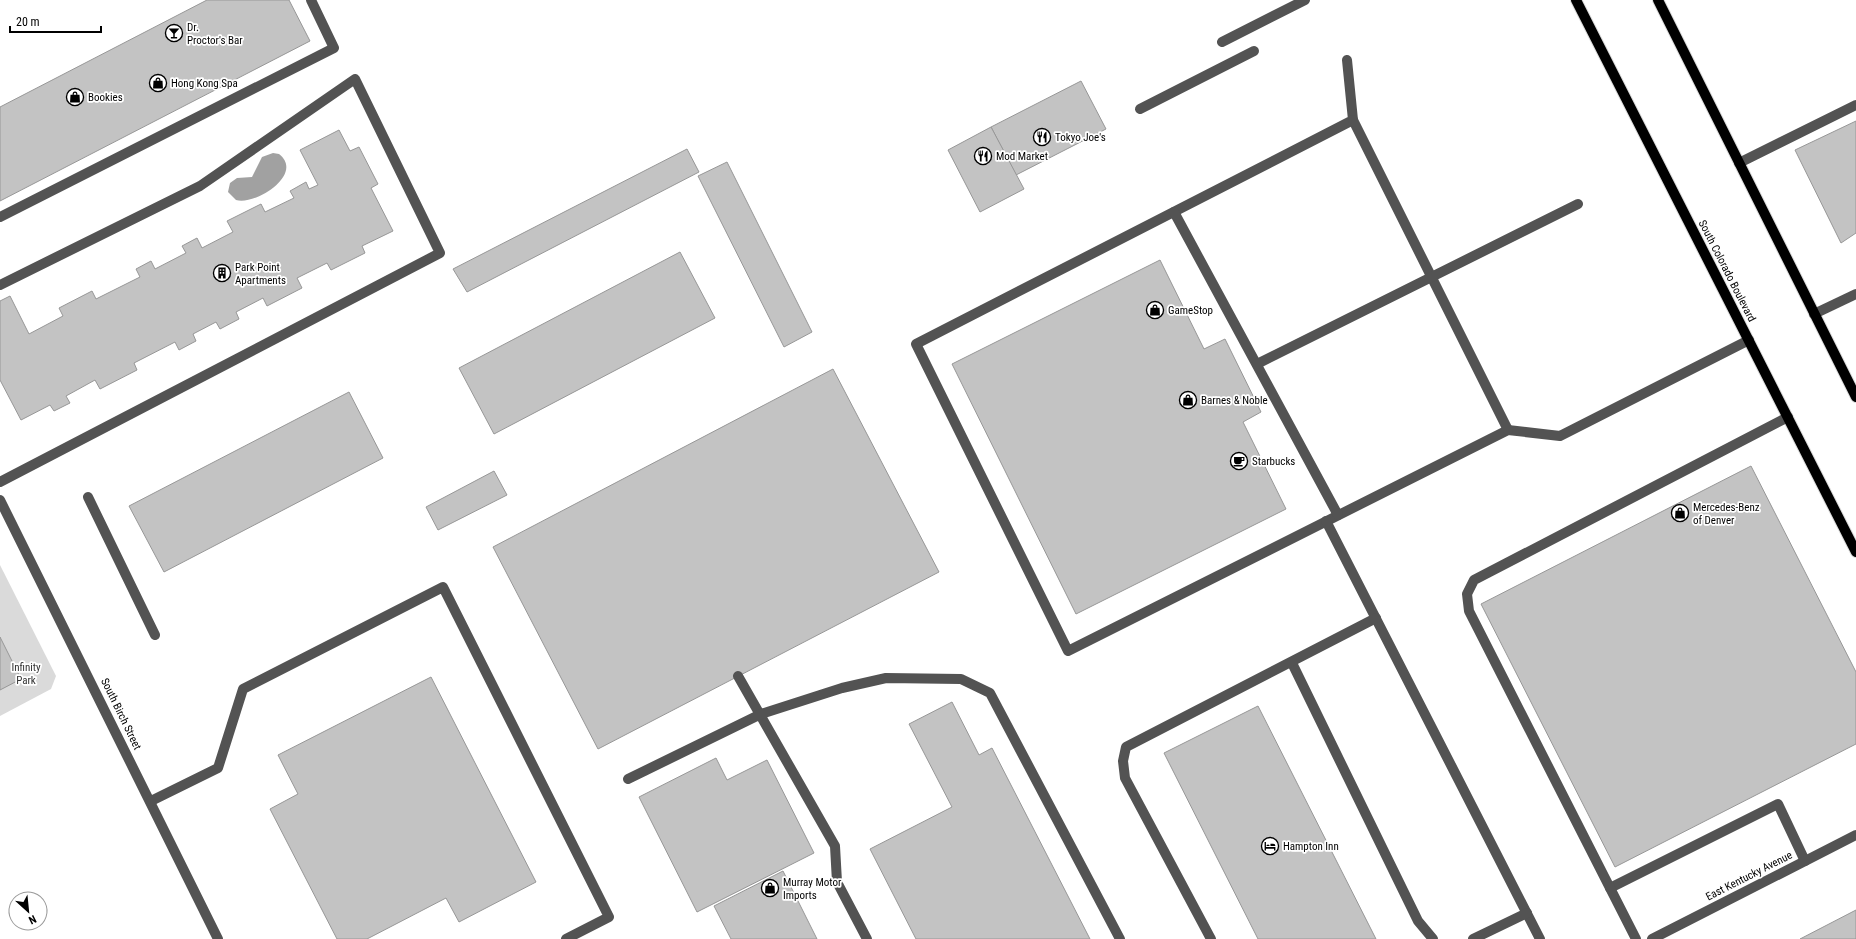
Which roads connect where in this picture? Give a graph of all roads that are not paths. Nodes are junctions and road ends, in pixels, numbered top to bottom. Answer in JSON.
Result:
{"nodes":[{"id":1,"x":311,"y":0,"type":"edge"},
{"id":2,"x":1305,"y":0,"type":"edge"},
{"id":3,"x":1576,"y":0,"type":"edge"},
{"id":4,"x":1658,"y":0,"type":"edge"},
{"id":5,"x":1222,"y":42,"type":"dead end"},
{"id":6,"x":1254,"y":51,"type":"dead end"},
{"id":7,"x":1347,"y":60,"type":"dead end"},
{"id":8,"x":1856,"y":105,"type":"edge"},
{"id":9,"x":1140,"y":109,"type":"dead end"},
{"id":10,"x":1353,"y":120,"type":"junction"},
{"id":11,"x":1739,"y":163,"type":"junction"},
{"id":12,"x":1578,"y":204,"type":"dead end"},
{"id":13,"x":1174,"y":212,"type":"junction"},
{"id":14,"x":0,"y":217,"type":"edge"},
{"id":15,"x":1431,"y":276,"type":"junction"},
{"id":16,"x":0,"y":286,"type":"edge"},
{"id":17,"x":1856,"y":294,"type":"edge"},
{"id":18,"x":1814,"y":314,"type":"junction"},
{"id":19,"x":1749,"y":340,"type":"junction"},
{"id":20,"x":1257,"y":364,"type":"junction"},
{"id":21,"x":1856,"y":397,"type":"edge"},
{"id":22,"x":1788,"y":417,"type":"junction"},
{"id":23,"x":1508,"y":430,"type":"junction"},
{"id":24,"x":0,"y":482,"type":"edge"},
{"id":25,"x":88,"y":497,"type":"dead end"},
{"id":26,"x":0,"y":500,"type":"edge"},
{"id":27,"x":1338,"y":515,"type":"junction"},
{"id":28,"x":1326,"y":521,"type":"junction"},
{"id":29,"x":1856,"y":552,"type":"edge"},
{"id":30,"x":1376,"y":618,"type":"junction"},
{"id":31,"x":155,"y":635,"type":"dead end"},
{"id":32,"x":1292,"y":663,"type":"junction"},
{"id":33,"x":738,"y":676,"type":"dead end"},
{"id":34,"x":761,"y":714,"type":"junction"},
{"id":35,"x":628,"y":779,"type":"dead end"},
{"id":36,"x":151,"y":801,"type":"junction"},
{"id":37,"x":1856,"y":835,"type":"edge"},
{"id":38,"x":1805,"y":861,"type":"junction"},
{"id":39,"x":1610,"y":888,"type":"junction"},
{"id":40,"x":1527,"y":913,"type":"junction"},
{"id":41,"x":218,"y":939,"type":"edge"},
{"id":42,"x":566,"y":939,"type":"edge"},
{"id":43,"x":867,"y":939,"type":"edge"},
{"id":44,"x":1120,"y":939,"type":"edge"},
{"id":45,"x":1211,"y":939,"type":"edge"},
{"id":46,"x":1434,"y":939,"type":"edge"},
{"id":47,"x":1473,"y":939,"type":"edge"},
{"id":48,"x":1540,"y":939,"type":"edge"},
{"id":49,"x":1636,"y":939,"type":"edge"},
{"id":50,"x":1652,"y":939,"type":"edge"}],
"edges":[{"from":1,"to":14,"type":"street"},
{"from":2,"to":5,"type":"street"},
{"from":3,"to":19,"type":"main road","name":"South Colorado Boulevard"},
{"from":4,"to":11,"type":"main road"},
{"from":6,"to":9,"type":"street"},
{"from":7,"to":10,"type":"street"},
{"from":8,"to":11,"type":"street"},
{"from":10,"to":13,"type":"street"},
{"from":10,"to":15,"type":"street"},
{"from":11,"to":18,"type":"main road"},
{"from":12,"to":15,"type":"street"},
{"from":13,"to":20,"type":"street"},
{"from":13,"to":28,"type":"street"},
{"from":15,"to":20,"type":"street"},
{"from":15,"to":23,"type":"street"},
{"from":16,"to":24,"type":"street"},
{"from":17,"to":18,"type":"street"},
{"from":18,"to":21,"type":"main road"},
{"from":19,"to":22,"type":"main road","name":"South Colorado Boulevard"},
{"from":19,"to":23,"type":"street"},
{"from":20,"to":27,"type":"street"},
{"from":22,"to":29,"type":"main road","name":"South Colorado Boulevard"},
{"from":22,"to":39,"type":"street"},
{"from":23,"to":27,"type":"street"},
{"from":25,"to":31,"type":"street"},
{"from":26,"to":36,"type":"street","name":"South Birch Street"},
{"from":27,"to":28,"type":"street"},
{"from":28,"to":30,"type":"street"},
{"from":30,"to":32,"type":"street"},
{"from":30,"to":40,"type":"street"},
{"from":32,"to":45,"type":"street"},
{"from":32,"to":46,"type":"street"},
{"from":33,"to":34,"type":"street"},
{"from":34,"to":35,"type":"street"},
{"from":34,"to":43,"type":"street"},
{"from":34,"to":44,"type":"street"},
{"from":36,"to":41,"type":"street","name":"South Birch Street"},
{"from":36,"to":42,"type":"street"},
{"from":37,"to":38,"type":"street","name":"East Kentucky Avenue"},
{"from":38,"to":39,"type":"street"},
{"from":38,"to":50,"type":"street","name":"East Kentucky Avenue"},
{"from":39,"to":49,"type":"street"},
{"from":40,"to":47,"type":"street"},
{"from":40,"to":48,"type":"street"}]}
